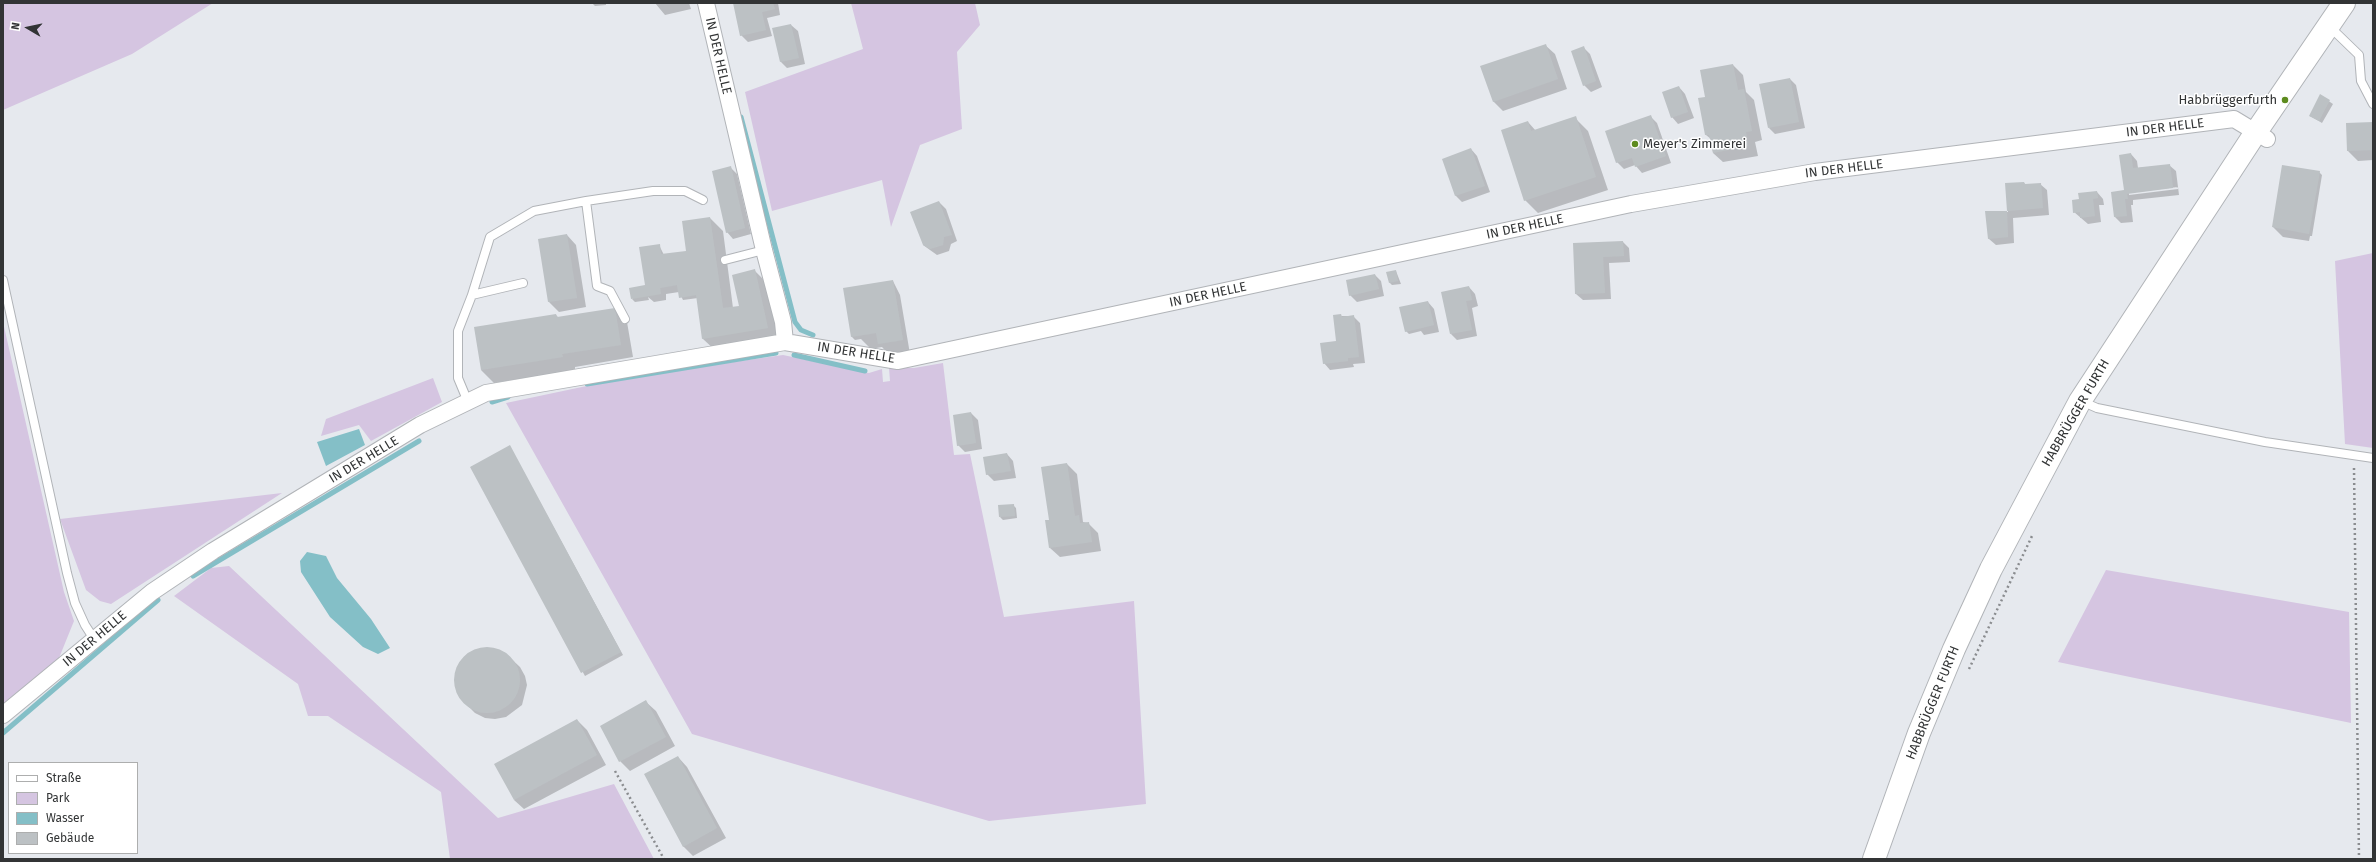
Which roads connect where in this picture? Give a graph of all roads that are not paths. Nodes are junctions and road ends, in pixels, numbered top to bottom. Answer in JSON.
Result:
{"nodes":[{"id":1,"x":706,"y":3,"type":"edge"},
{"id":2,"x":2344,"y":3,"type":"edge"},
{"id":3,"x":2329,"y":26,"type":"junction"},
{"id":4,"x":2373,"y":104,"type":"edge"},
{"id":5,"x":2261,"y":136,"type":"junction"},
{"id":6,"x":703,"y":200,"type":"dead end"},
{"id":7,"x":586,"y":201,"type":"junction"},
{"id":8,"x":764,"y":250,"type":"junction"},
{"id":9,"x":725,"y":260,"type":"dead end"},
{"id":10,"x":3,"y":280,"type":"edge"},
{"id":11,"x":523,"y":283,"type":"dead end"},
{"id":12,"x":472,"y":294,"type":"junction"},
{"id":13,"x":625,"y":319,"type":"dead end"},
{"id":14,"x":785,"y":342,"type":"junction"},
{"id":15,"x":2080,"y":401,"type":"junction"},
{"id":16,"x":468,"y":402,"type":"junction"},
{"id":17,"x":2373,"y":458,"type":"edge"},
{"id":18,"x":94,"y":639,"type":"junction"},
{"id":19,"x":3,"y":715,"type":"edge"},
{"id":20,"x":1874,"y":859,"type":"edge"}],
"edges":[{"from":1,"to":8,"type":"street","name":"IN DER HELLE"},
{"from":2,"to":3,"type":"street","name":"HABBRÜGGER FURTH"},
{"from":3,"to":4,"type":"lane"},
{"from":3,"to":5,"type":"street","name":"HABBRÜGGER FURTH"},
{"from":5,"to":14,"type":"street","name":"IN DER HELLE"},
{"from":5,"to":15,"type":"street","name":"HABBRÜGGER FURTH"},
{"from":6,"to":7,"type":"lane"},
{"from":7,"to":12,"type":"lane"},
{"from":7,"to":13,"type":"lane"},
{"from":8,"to":9,"type":"lane"},
{"from":8,"to":14,"type":"street","name":"IN DER HELLE"},
{"from":10,"to":18,"type":"lane"},
{"from":11,"to":12,"type":"lane"},
{"from":12,"to":16,"type":"lane"},
{"from":14,"to":16,"type":"street","name":"IN DER HELLE"},
{"from":15,"to":17,"type":"lane"},
{"from":15,"to":20,"type":"street","name":"HABBRÜGGER FURTH"},
{"from":16,"to":18,"type":"street","name":"IN DER HELLE"},
{"from":18,"to":19,"type":"street","name":"IN DER HELLE"}]}
